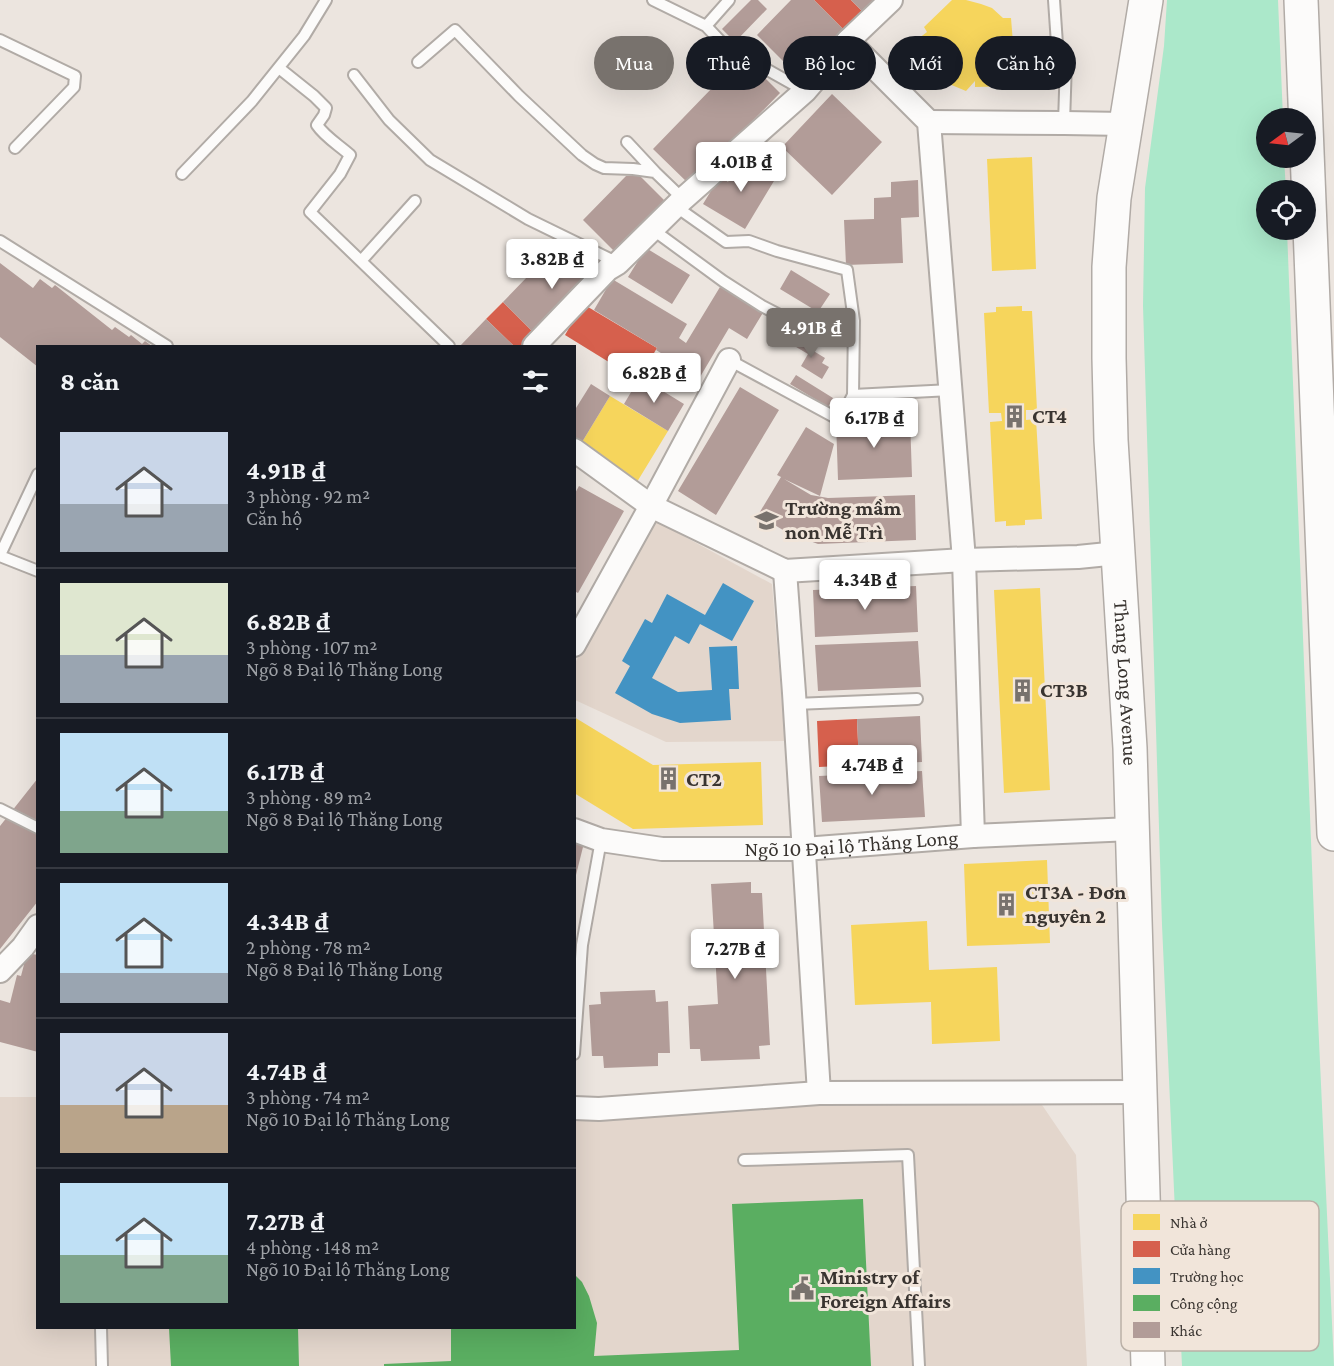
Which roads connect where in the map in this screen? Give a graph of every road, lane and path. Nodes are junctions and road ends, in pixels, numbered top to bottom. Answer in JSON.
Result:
{"nodes":[{"id":1,"x":326,"y":0,"type":"edge"},
{"id":2,"x":653,"y":0,"type":"edge"},
{"id":3,"x":729,"y":0,"type":"edge"},
{"id":4,"x":891,"y":0,"type":"edge"},
{"id":5,"x":1054,"y":0,"type":"edge"},
{"id":6,"x":1146,"y":0,"type":"edge"},
{"id":7,"x":1301,"y":0,"type":"edge"},
{"id":8,"x":706,"y":26,"type":"junction"},
{"id":9,"x":853,"y":36,"type":"edge"},
{"id":10,"x":0,"y":40,"type":"edge"},
{"id":11,"x":418,"y":62,"type":"dead end"},
{"id":12,"x":279,"y":68,"type":"junction"},
{"id":13,"x":876,"y":69,"type":"edge"},
{"id":14,"x":354,"y":75,"type":"dead end"},
{"id":15,"x":805,"y":91,"type":"joint"},
{"id":16,"x":929,"y":122,"type":"junction"},
{"id":17,"x":1064,"y":123,"type":"junction"},
{"id":18,"x":1125,"y":124,"type":"junction"},
{"id":19,"x":627,"y":142,"type":"dead end"},
{"id":20,"x":15,"y":148,"type":"dead end"},
{"id":21,"x":655,"y":172,"type":"junction"},
{"id":22,"x":182,"y":174,"type":"dead end"},
{"id":23,"x":415,"y":201,"type":"dead end"},
{"id":24,"x":679,"y":202,"type":"junction"},
{"id":25,"x":652,"y":229,"type":"junction"},
{"id":26,"x":0,"y":241,"type":"edge"},
{"id":27,"x":361,"y":261,"type":"junction"},
{"id":28,"x":618,"y":263,"type":"junction"},
{"id":29,"x":818,"y":335,"type":"dead end"},
{"id":30,"x":165,"y":345,"type":"edge"},
{"id":31,"x":448,"y":345,"type":"edge"},
{"id":32,"x":535,"y":345,"type":"edge"},
{"id":33,"x":729,"y":360,"type":"joint"},
{"id":34,"x":951,"y":390,"type":"junction"},
{"id":35,"x":853,"y":395,"type":"junction"},
{"id":36,"x":576,"y":451,"type":"edge"},
{"id":37,"x":36,"y":478,"type":"edge"},
{"id":38,"x":651,"y":506,"type":"junction"},
{"id":39,"x":1118,"y":553,"type":"junction"},
{"id":40,"x":0,"y":555,"type":"edge"},
{"id":41,"x":964,"y":560,"type":"junction"},
{"id":42,"x":36,"y":571,"type":"edge"},
{"id":43,"x":785,"y":571,"type":"junction"},
{"id":44,"x":576,"y":641,"type":"edge"},
{"id":45,"x":917,"y":699,"type":"dead end"},
{"id":46,"x":795,"y":704,"type":"junction"},
{"id":47,"x":0,"y":809,"type":"edge"},
{"id":48,"x":36,"y":827,"type":"edge"},
{"id":49,"x":1132,"y":829,"type":"junction"},
{"id":50,"x":576,"y":831,"type":"edge"},
{"id":51,"x":1334,"y":834,"type":"edge"},
{"id":52,"x":973,"y":836,"type":"junction"},
{"id":53,"x":601,"y":840,"type":"junction"},
{"id":54,"x":804,"y":849,"type":"junction"},
{"id":55,"x":36,"y":929,"type":"edge"},
{"id":56,"x":578,"y":944,"type":"edge"},
{"id":57,"x":0,"y":970,"type":"edge"},
{"id":58,"x":576,"y":999,"type":"edge"},
{"id":59,"x":1140,"y":1092,"type":"junction"},
{"id":60,"x":819,"y":1093,"type":"junction"},
{"id":61,"x":576,"y":1108,"type":"edge"},
{"id":62,"x":744,"y":1160,"type":"dead end"},
{"id":63,"x":1143,"y":1201,"type":"edge"},
{"id":64,"x":101,"y":1329,"type":"edge"},
{"id":65,"x":1148,"y":1351,"type":"edge"},
{"id":66,"x":102,"y":1366,"type":"edge"},
{"id":67,"x":919,"y":1366,"type":"edge"},
{"id":68,"x":1148,"y":1366,"type":"edge"}],
"edges":[{"from":1,"to":12,"type":"lane"},
{"from":2,"to":8,"type":"lane"},
{"from":3,"to":8,"type":"lane"},
{"from":4,"to":9,"type":"street"},
{"from":5,"to":17,"type":"lane"},
{"from":6,"to":18,"type":"main road","name":"Thang Long Avenue"},
{"from":7,"to":51,"type":"main road"},
{"from":8,"to":15,"type":"lane"},
{"from":10,"to":20,"type":"lane"},
{"from":11,"to":21,"type":"lane"},
{"from":12,"to":22,"type":"lane"},
{"from":12,"to":27,"type":"lane"},
{"from":13,"to":16,"type":"street"},
{"from":14,"to":28,"type":"lane"},
{"from":15,"to":24,"type":"street"},
{"from":16,"to":17,"type":"street"},
{"from":16,"to":34,"type":"street"},
{"from":17,"to":18,"type":"street"},
{"from":18,"to":39,"type":"main road","name":"Thang Long Avenue"},
{"from":19,"to":21,"type":"lane"},
{"from":21,"to":24,"type":"lane"},
{"from":23,"to":27,"type":"lane"},
{"from":24,"to":25,"type":"street"},
{"from":24,"to":35,"type":"lane"},
{"from":25,"to":28,"type":"street"},
{"from":25,"to":29,"type":"lane"},
{"from":26,"to":30,"type":"lane"},
{"from":27,"to":31,"type":"lane"},
{"from":28,"to":32,"type":"street"},
{"from":33,"to":35,"type":"lane"},
{"from":33,"to":38,"type":"street"},
{"from":34,"to":35,"type":"lane"},
{"from":34,"to":41,"type":"street"},
{"from":36,"to":38,"type":"street"},
{"from":37,"to":40,"type":"lane"},
{"from":38,"to":43,"type":"street"},
{"from":38,"to":44,"type":"street"},
{"from":39,"to":41,"type":"street"},
{"from":39,"to":49,"type":"main road","name":"Thang Long Avenue"},
{"from":40,"to":42,"type":"lane"},
{"from":41,"to":43,"type":"street"},
{"from":41,"to":52,"type":"street"},
{"from":43,"to":46,"type":"street"},
{"from":45,"to":46,"type":"lane"},
{"from":46,"to":54,"type":"street"},
{"from":47,"to":48,"type":"lane"},
{"from":49,"to":52,"type":"street","name":"Ngõ 10 Đại lộ Thăng Long"},
{"from":49,"to":59,"type":"main road","name":"Thang Long Avenue"},
{"from":50,"to":53,"type":"street","name":"Ngõ 10 Đại lộ Thăng Long"},
{"from":52,"to":54,"type":"street","name":"Ngõ 10 Đại lộ Thăng Long"},
{"from":53,"to":54,"type":"street","name":"Ngõ 10 Đại lộ Thăng Long"},
{"from":53,"to":56,"type":"lane"},
{"from":54,"to":60,"type":"street"},
{"from":55,"to":57,"type":"street"},
{"from":56,"to":58,"type":"lane"},
{"from":59,"to":60,"type":"street"},
{"from":59,"to":63,"type":"main road","name":"Thang Long Avenue"},
{"from":60,"to":61,"type":"street"},
{"from":62,"to":67,"type":"lane"},
{"from":64,"to":66,"type":"lane"},
{"from":65,"to":68,"type":"main road","name":"Thang Long Avenue"}]}
